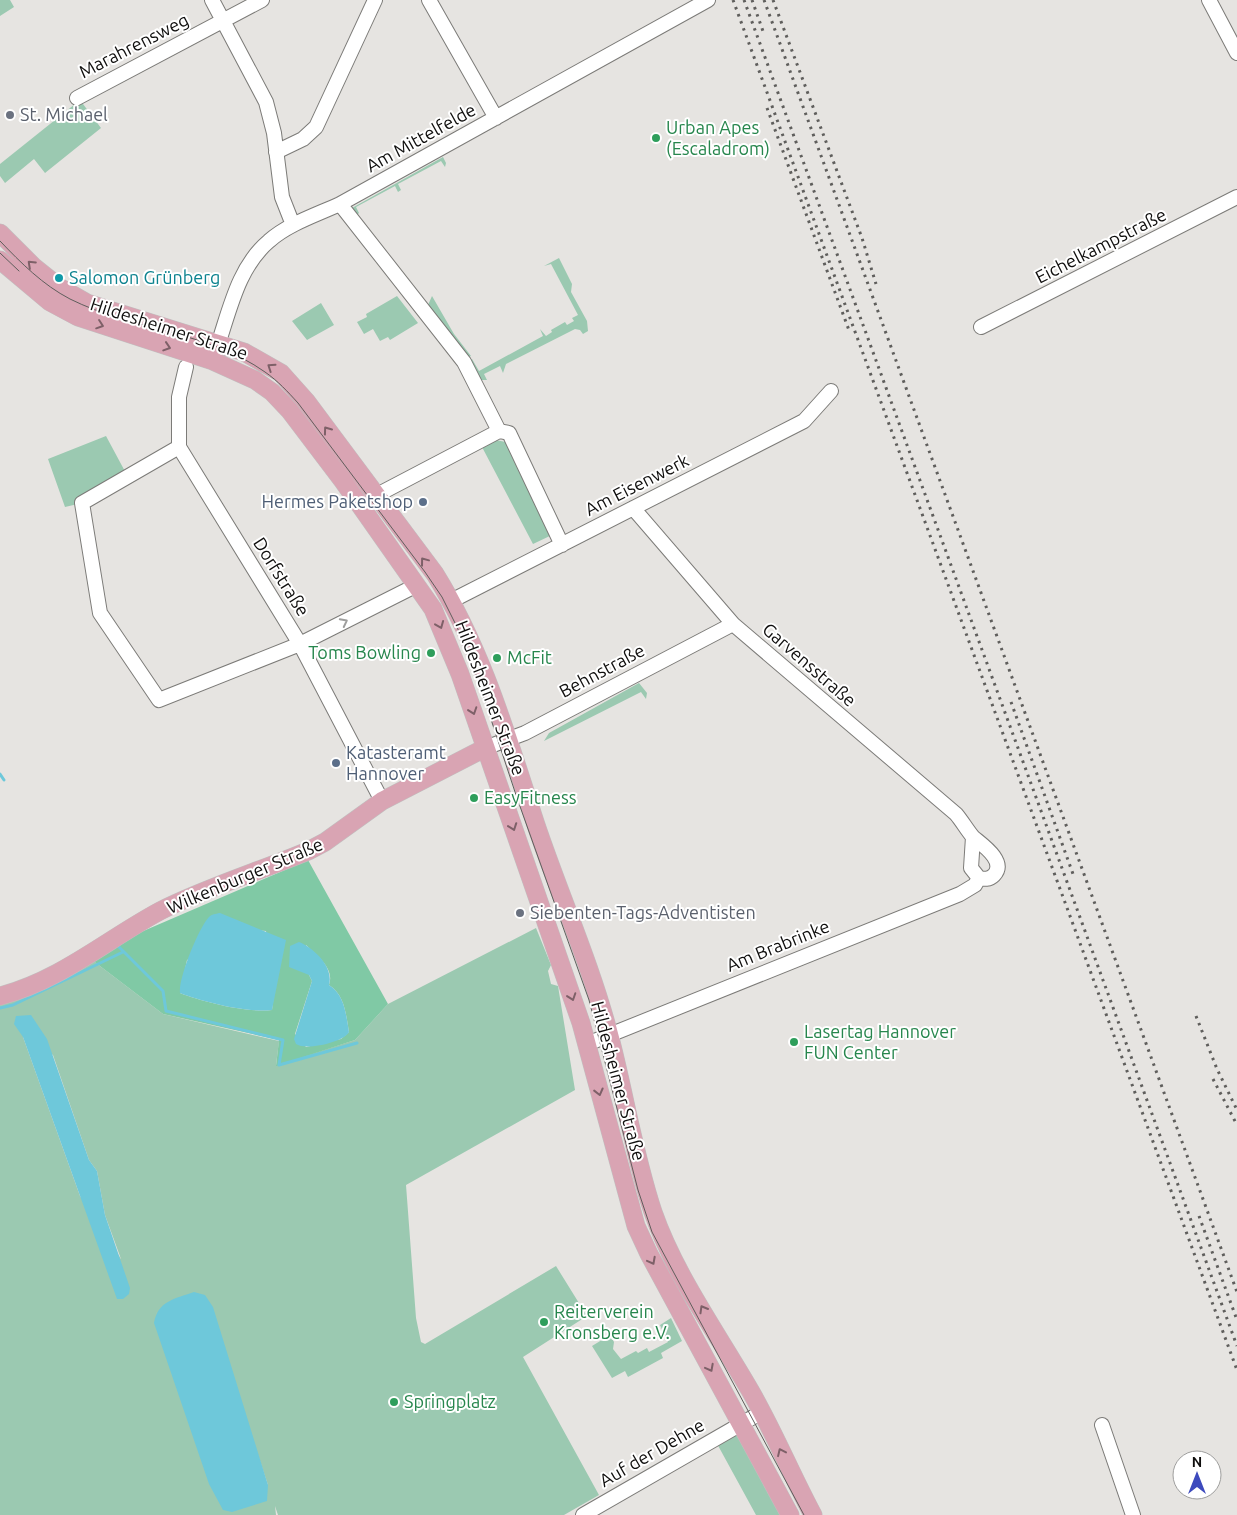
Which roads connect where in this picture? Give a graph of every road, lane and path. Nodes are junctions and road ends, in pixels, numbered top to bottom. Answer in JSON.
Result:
{"nodes":[{"id":1,"x":212,"y":0,"type":"edge"},
{"id":2,"x":262,"y":0,"type":"edge"},
{"id":3,"x":375,"y":0,"type":"edge"},
{"id":4,"x":429,"y":0,"type":"edge"},
{"id":5,"x":708,"y":0,"type":"edge"},
{"id":6,"x":1209,"y":0,"type":"edge"},
{"id":7,"x":224,"y":21,"type":"junction"},
{"id":8,"x":1237,"y":53,"type":"edge"},
{"id":9,"x":77,"y":98,"type":"dead end"},
{"id":10,"x":496,"y":118,"type":"junction"},
{"id":11,"x":276,"y":152,"type":"junction"},
{"id":12,"x":1237,"y":197,"type":"edge"},
{"id":13,"x":340,"y":204,"type":"junction"},
{"id":14,"x":293,"y":225,"type":"junction"},
{"id":15,"x":0,"y":233,"type":"edge"},
{"id":16,"x":0,"y":260,"type":"edge"},
{"id":17,"x":981,"y":327,"type":"dead end"},
{"id":18,"x":219,"y":344,"type":"junction"},
{"id":19,"x":213,"y":361,"type":"junction"},
{"id":20,"x":186,"y":367,"type":"dead end"},
{"id":21,"x":831,"y":391,"type":"dead end"},
{"id":22,"x":499,"y":431,"type":"junction"},
{"id":23,"x":179,"y":447,"type":"junction"},
{"id":24,"x":375,"y":496,"type":"junction"},
{"id":25,"x":633,"y":508,"type":"junction"},
{"id":26,"x":562,"y":545,"type":"junction"},
{"id":27,"x":417,"y":586,"type":"junction"},
{"id":28,"x":452,"y":601,"type":"junction"},
{"id":29,"x":733,"y":624,"type":"junction"},
{"id":30,"x":300,"y":644,"type":"junction"},
{"id":31,"x":508,"y":739,"type":"junction"},
{"id":32,"x":486,"y":748,"type":"junction"},
{"id":33,"x":382,"y":801,"type":"junction"},
{"id":34,"x":973,"y":837,"type":"junction"},
{"id":35,"x":979,"y":878,"type":"junction"},
{"id":36,"x":0,"y":996,"type":"edge"},
{"id":37,"x":609,"y":1035,"type":"junction"},
{"id":38,"x":587,"y":1044,"type":"junction"},
{"id":39,"x":762,"y":1412,"type":"junction"},
{"id":40,"x":739,"y":1424,"type":"junction"},
{"id":41,"x":1102,"y":1425,"type":"dead end"},
{"id":42,"x":583,"y":1515,"type":"edge"},
{"id":43,"x":790,"y":1515,"type":"edge"},
{"id":44,"x":813,"y":1515,"type":"edge"},
{"id":45,"x":1133,"y":1515,"type":"edge"}],
"edges":[{"from":1,"to":7,"type":"street"},
{"from":2,"to":7,"type":"street","name":"Marahrensweg"},
{"from":3,"to":11,"type":"street"},
{"from":4,"to":10,"type":"street"},
{"from":5,"to":10,"type":"street","name":"Am Mittelfelde"},
{"from":6,"to":8,"type":"street"},
{"from":7,"to":9,"type":"street","name":"Marahrensweg"},
{"from":7,"to":11,"type":"street"},
{"from":10,"to":13,"type":"street","name":"Am Mittelfelde"},
{"from":11,"to":14,"type":"street"},
{"from":12,"to":17,"type":"street","name":"Eichelkampstraße"},
{"from":13,"to":14,"type":"street","name":"Am Mittelfelde"},
{"from":13,"to":22,"type":"street"},
{"from":14,"to":18,"type":"street","name":"Am Mittelfelde"},
{"from":18,"to":15,"type":"main road","name":"Hildesheimer Straße","one_way":true},
{"from":16,"to":19,"type":"main road","name":"Hildesheimer Straße","one_way":true},
{"from":18,"to":19,"type":"street","name":"Am Mittelfelde"},
{"from":24,"to":18,"type":"main road","name":"Hildesheimer Straße","one_way":true},
{"from":19,"to":27,"type":"main road","name":"Hildesheimer Straße"},
{"from":20,"to":23,"type":"street"},
{"from":21,"to":25,"type":"street","name":"Am Eisenwerk"},
{"from":22,"to":24,"type":"street"},
{"from":22,"to":26,"type":"street"},
{"from":23,"to":30,"type":"street","name":"Dorfstraße"},
{"from":23,"to":30,"type":"street"},
{"from":28,"to":24,"type":"main road","name":"Hildesheimer Straße","one_way":true},
{"from":25,"to":26,"type":"street","name":"Am Eisenwerk"},
{"from":25,"to":29,"type":"street","name":"Garvensstraße"},
{"from":26,"to":28,"type":"street","name":"Am Eisenwerk"},
{"from":30,"to":27,"type":"street","one_way":true},
{"from":27,"to":32,"type":"main road","name":"Hildesheimer Straße","one_way":true},
{"from":28,"to":31,"type":"main road","name":"Hildesheimer Straße"},
{"from":29,"to":31,"type":"street","name":"Behnstraße"},
{"from":29,"to":34,"type":"street","name":"Garvensstraße"},
{"from":30,"to":33,"type":"street","name":"Dorfstraße"},
{"from":31,"to":32,"type":"street","name":"Behnstraße"},
{"from":31,"to":37,"type":"main road","name":"Hildesheimer Straße"},
{"from":32,"to":33,"type":"main road","name":"Wilkenburger Straße"},
{"from":32,"to":38,"type":"main road","name":"Hildesheimer Straße","one_way":true},
{"from":33,"to":36,"type":"main road","name":"Wilkenburger Straße"},
{"from":34,"to":35,"type":"street"},
{"from":34,"to":35,"type":"street","name":"Garvensstraße"},
{"from":35,"to":37,"type":"street","name":"Am Brabrinke"},
{"from":37,"to":38,"type":"street","name":"Am Brabrinke"},
{"from":39,"to":37,"type":"main road","name":"Hildesheimer Straße","one_way":true},
{"from":38,"to":40,"type":"main road","name":"Hildesheimer Straße","one_way":true},
{"from":39,"to":40,"type":"street"},
{"from":44,"to":39,"type":"main road","name":"Hildesheimer Straße","one_way":true},
{"from":40,"to":42,"type":"street","name":"Auf der Dehne"},
{"from":40,"to":43,"type":"main road","name":"Hildesheimer Straße"},
{"from":41,"to":45,"type":"street"}]}
